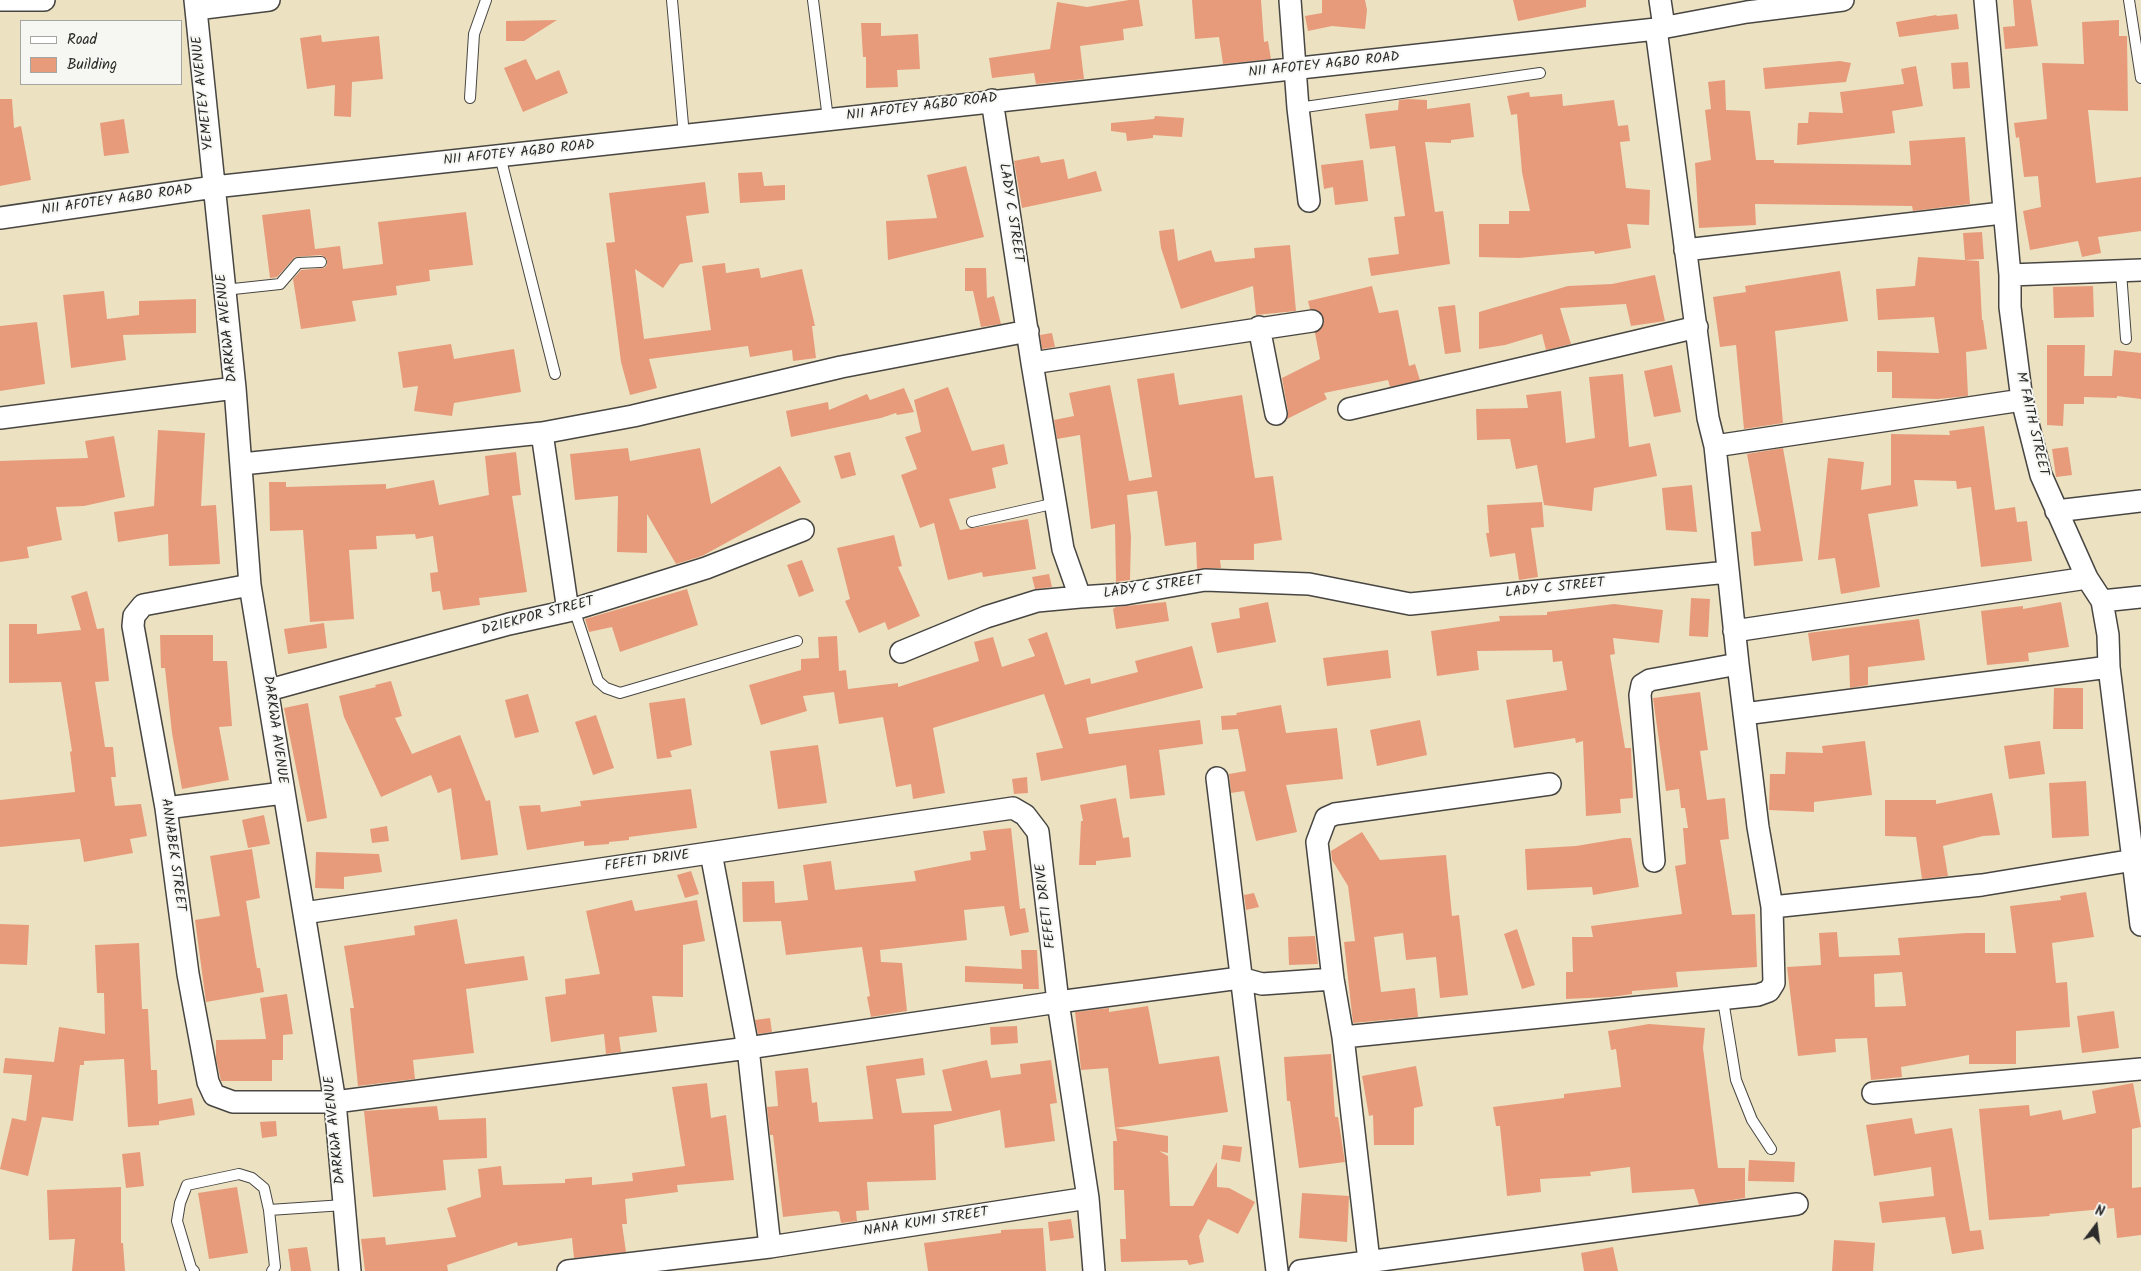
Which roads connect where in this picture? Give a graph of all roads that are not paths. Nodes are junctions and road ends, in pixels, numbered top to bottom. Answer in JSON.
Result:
{"nodes":[{"id":1,"x":0,"y":0,"type":"edge"},
{"id":2,"x":44,"y":0,"type":"edge"},
{"id":3,"x":269,"y":0,"type":"edge"},
{"id":4,"x":486,"y":0,"type":"edge"},
{"id":5,"x":672,"y":0,"type":"edge"},
{"id":6,"x":813,"y":0,"type":"edge"},
{"id":7,"x":1290,"y":0,"type":"edge"},
{"id":8,"x":1660,"y":0,"type":"edge"},
{"id":9,"x":1843,"y":0,"type":"edge"},
{"id":10,"x":1985,"y":0,"type":"edge"},
{"id":11,"x":2129,"y":0,"type":"edge"},
{"id":12,"x":195,"y":4,"type":"edge"},
{"id":13,"x":1746,"y":6,"type":"edge"},
{"id":14,"x":1660,"y":28,"type":"junction"},
{"id":15,"x":1294,"y":69,"type":"junction"},
{"id":16,"x":1540,"y":73,"type":"dead end"},
{"id":17,"x":2141,"y":78,"type":"edge"},
{"id":18,"x":470,"y":98,"type":"dead end"},
{"id":19,"x":992,"y":100,"type":"junction"},
{"id":20,"x":1298,"y":108,"type":"junction"},
{"id":21,"x":828,"y":119,"type":"junction"},
{"id":22,"x":684,"y":136,"type":"junction"},
{"id":23,"x":500,"y":156,"type":"junction"},
{"id":24,"x":214,"y":187,"type":"junction"},
{"id":25,"x":1309,"y":201,"type":"dead end"},
{"id":26,"x":2002,"y":212,"type":"junction"},
{"id":27,"x":0,"y":218,"type":"edge"},
{"id":28,"x":1685,"y":250,"type":"junction"},
{"id":29,"x":321,"y":262,"type":"dead end"},
{"id":30,"x":2131,"y":271,"type":"edge"},
{"id":31,"x":2010,"y":275,"type":"junction"},
{"id":32,"x":224,"y":290,"type":"junction"},
{"id":33,"x":1312,"y":321,"type":"dead end"},
{"id":34,"x":1259,"y":327,"type":"junction"},
{"id":35,"x":1696,"y":327,"type":"junction"},
{"id":36,"x":1028,"y":331,"type":"junction"},
{"id":37,"x":2126,"y":339,"type":"dead end"},
{"id":38,"x":1032,"y":364,"type":"junction"},
{"id":39,"x":555,"y":374,"type":"dead end"},
{"id":40,"x":235,"y":388,"type":"junction"},
{"id":41,"x":2022,"y":400,"type":"junction"},
{"id":42,"x":1349,"y":409,"type":"dead end"},
{"id":43,"x":1276,"y":414,"type":"dead end"},
{"id":44,"x":0,"y":418,"type":"edge"},
{"id":45,"x":542,"y":433,"type":"junction"},
{"id":46,"x":1715,"y":446,"type":"junction"},
{"id":47,"x":242,"y":464,"type":"junction"},
{"id":48,"x":2141,"y":502,"type":"edge"},
{"id":49,"x":1056,"y":503,"type":"junction"},
{"id":50,"x":2056,"y":511,"type":"junction"},
{"id":51,"x":972,"y":522,"type":"dead end"},
{"id":52,"x":803,"y":530,"type":"dead end"},
{"id":53,"x":1728,"y":572,"type":"junction"},
{"id":54,"x":2087,"y":578,"type":"junction"},
{"id":55,"x":250,"y":585,"type":"junction"},
{"id":56,"x":1080,"y":597,"type":"junction"},
{"id":57,"x":2141,"y":597,"type":"edge"},
{"id":58,"x":2102,"y":601,"type":"junction"},
{"id":59,"x":571,"y":610,"type":"junction"},
{"id":60,"x":1734,"y":631,"type":"junction"},
{"id":61,"x":797,"y":641,"type":"dead end"},
{"id":62,"x":900,"y":652,"type":"dead end"},
{"id":63,"x":1738,"y":664,"type":"junction"},
{"id":64,"x":2109,"y":667,"type":"junction"},
{"id":65,"x":269,"y":690,"type":"junction"},
{"id":66,"x":1744,"y":714,"type":"junction"},
{"id":67,"x":1216,"y":778,"type":"dead end"},
{"id":68,"x":1550,"y":784,"type":"dead end"},
{"id":69,"x":284,"y":793,"type":"junction"},
{"id":70,"x":166,"y":808,"type":"junction"},
{"id":71,"x":711,"y":853,"type":"junction"},
{"id":72,"x":2134,"y":860,"type":"junction"},
{"id":73,"x":1654,"y":862,"type":"dead end"},
{"id":74,"x":1772,"y":907,"type":"junction"},
{"id":75,"x":304,"y":913,"type":"junction"},
{"id":76,"x":2141,"y":925,"type":"edge"},
{"id":77,"x":1240,"y":978,"type":"junction"},
{"id":78,"x":1333,"y":979,"type":"junction"},
{"id":79,"x":1723,"y":1000,"type":"junction"},
{"id":80,"x":1058,"y":1002,"type":"junction"},
{"id":81,"x":1343,"y":1036,"type":"junction"},
{"id":82,"x":748,"y":1048,"type":"junction"},
{"id":83,"x":2141,"y":1068,"type":"edge"},
{"id":84,"x":1872,"y":1093,"type":"dead end"},
{"id":85,"x":335,"y":1102,"type":"junction"},
{"id":86,"x":1770,"y":1149,"type":"dead end"},
{"id":87,"x":1088,"y":1198,"type":"junction"},
{"id":88,"x":1797,"y":1204,"type":"dead end"},
{"id":89,"x":344,"y":1205,"type":"junction"},
{"id":90,"x":269,"y":1210,"type":"junction"},
{"id":91,"x":770,"y":1247,"type":"junction"},
{"id":92,"x":1369,"y":1261,"type":"junction"},
{"id":93,"x":194,"y":1271,"type":"edge"},
{"id":94,"x":272,"y":1271,"type":"edge"},
{"id":95,"x":350,"y":1271,"type":"edge"},
{"id":96,"x":568,"y":1271,"type":"edge"},
{"id":97,"x":1094,"y":1271,"type":"edge"},
{"id":98,"x":1277,"y":1271,"type":"edge"},
{"id":99,"x":1300,"y":1271,"type":"edge"}],
"edges":[{"from":1,"to":2,"type":"street"},
{"from":3,"to":12,"type":"street"},
{"from":4,"to":18,"type":"lane"},
{"from":5,"to":22,"type":"lane"},
{"from":6,"to":21,"type":"lane"},
{"from":7,"to":15,"type":"street"},
{"from":8,"to":14,"type":"street"},
{"from":9,"to":13,"type":"street","name":"NII AFOTEY AGBO ROAD"},
{"from":10,"to":26,"type":"street","name":"M FAITH STREET"},
{"from":11,"to":17,"type":"lane"},
{"from":12,"to":24,"type":"street","name":"YEMETEY AVENUE"},
{"from":13,"to":14,"type":"street","name":"NII AFOTEY AGBO ROAD"},
{"from":14,"to":15,"type":"street","name":"NII AFOTEY AGBO ROAD"},
{"from":14,"to":28,"type":"street"},
{"from":15,"to":19,"type":"street","name":"NII AFOTEY AGBO ROAD"},
{"from":15,"to":20,"type":"street"},
{"from":16,"to":20,"type":"lane"},
{"from":19,"to":21,"type":"street","name":"NII AFOTEY AGBO ROAD"},
{"from":19,"to":36,"type":"street","name":"LADY C STREET"},
{"from":20,"to":25,"type":"street"},
{"from":21,"to":22,"type":"street","name":"NII AFOTEY AGBO ROAD"},
{"from":22,"to":23,"type":"street","name":"NII AFOTEY AGBO ROAD"},
{"from":23,"to":24,"type":"street","name":"NII AFOTEY AGBO ROAD"},
{"from":23,"to":39,"type":"lane"},
{"from":24,"to":27,"type":"street","name":"NII AFOTEY AGBO ROAD"},
{"from":24,"to":32,"type":"street","name":"DARKWA AVENUE"},
{"from":26,"to":28,"type":"street"},
{"from":26,"to":31,"type":"street","name":"M FAITH STREET"},
{"from":28,"to":35,"type":"street"},
{"from":29,"to":32,"type":"lane"},
{"from":30,"to":31,"type":"street"},
{"from":30,"to":37,"type":"lane"},
{"from":31,"to":41,"type":"street","name":"M FAITH STREET"},
{"from":32,"to":40,"type":"street","name":"DARKWA AVENUE"},
{"from":33,"to":34,"type":"street"},
{"from":34,"to":38,"type":"street"},
{"from":34,"to":43,"type":"street"},
{"from":35,"to":42,"type":"street"},
{"from":35,"to":46,"type":"street"},
{"from":36,"to":38,"type":"street","name":"LADY C STREET"},
{"from":36,"to":45,"type":"street"},
{"from":38,"to":49,"type":"street","name":"LADY C STREET"},
{"from":40,"to":44,"type":"street"},
{"from":40,"to":47,"type":"street","name":"DARKWA AVENUE"},
{"from":41,"to":46,"type":"street"},
{"from":41,"to":50,"type":"street","name":"M FAITH STREET"},
{"from":45,"to":47,"type":"street"},
{"from":45,"to":59,"type":"street"},
{"from":46,"to":53,"type":"street"},
{"from":47,"to":55,"type":"street","name":"DARKWA AVENUE"},
{"from":48,"to":50,"type":"street"},
{"from":49,"to":51,"type":"lane"},
{"from":49,"to":56,"type":"street","name":"LADY C STREET"},
{"from":50,"to":54,"type":"street","name":"M FAITH STREET"},
{"from":52,"to":59,"type":"street","name":"DZIEKPOR STREET"},
{"from":53,"to":56,"type":"street","name":"LADY C STREET"},
{"from":53,"to":60,"type":"street"},
{"from":54,"to":58,"type":"street","name":"M FAITH STREET"},
{"from":54,"to":60,"type":"street"},
{"from":55,"to":65,"type":"street","name":"DARKWA AVENUE"},
{"from":55,"to":70,"type":"street","name":"ANNABEK STREET"},
{"from":56,"to":62,"type":"street"},
{"from":57,"to":58,"type":"street"},
{"from":58,"to":64,"type":"street","name":"M FAITH STREET"},
{"from":59,"to":61,"type":"lane"},
{"from":59,"to":65,"type":"street","name":"DZIEKPOR STREET"},
{"from":60,"to":63,"type":"street"},
{"from":63,"to":66,"type":"street"},
{"from":63,"to":73,"type":"street"},
{"from":64,"to":66,"type":"street"},
{"from":64,"to":72,"type":"street","name":"M FAITH STREET"},
{"from":65,"to":69,"type":"street","name":"DARKWA AVENUE"},
{"from":66,"to":74,"type":"street"},
{"from":67,"to":77,"type":"street"},
{"from":68,"to":78,"type":"street"},
{"from":69,"to":70,"type":"street"},
{"from":69,"to":75,"type":"street","name":"DARKWA AVENUE"},
{"from":70,"to":85,"type":"street","name":"ANNABEK STREET"},
{"from":71,"to":75,"type":"street","name":"FEFETI DRIVE"},
{"from":71,"to":80,"type":"street","name":"FEFETI DRIVE"},
{"from":71,"to":82,"type":"street"},
{"from":72,"to":74,"type":"street"},
{"from":72,"to":76,"type":"street","name":"M FAITH STREET"},
{"from":74,"to":79,"type":"street"},
{"from":75,"to":85,"type":"street","name":"DARKWA AVENUE"},
{"from":77,"to":78,"type":"street"},
{"from":77,"to":80,"type":"street"},
{"from":77,"to":98,"type":"street"},
{"from":78,"to":81,"type":"street"},
{"from":79,"to":81,"type":"street"},
{"from":79,"to":86,"type":"lane"},
{"from":80,"to":82,"type":"street"},
{"from":80,"to":87,"type":"street"},
{"from":81,"to":92,"type":"street"},
{"from":82,"to":85,"type":"street"},
{"from":82,"to":91,"type":"street"},
{"from":83,"to":84,"type":"street"},
{"from":85,"to":89,"type":"street","name":"DARKWA AVENUE"},
{"from":87,"to":91,"type":"street","name":"NANA KUMI STREET"},
{"from":87,"to":97,"type":"street"},
{"from":88,"to":92,"type":"street"},
{"from":89,"to":90,"type":"lane"},
{"from":89,"to":95,"type":"street","name":"DARKWA AVENUE"},
{"from":90,"to":93,"type":"lane"},
{"from":90,"to":94,"type":"lane"},
{"from":91,"to":96,"type":"street","name":"NANA KUMI STREET"},
{"from":92,"to":99,"type":"street"}]}
